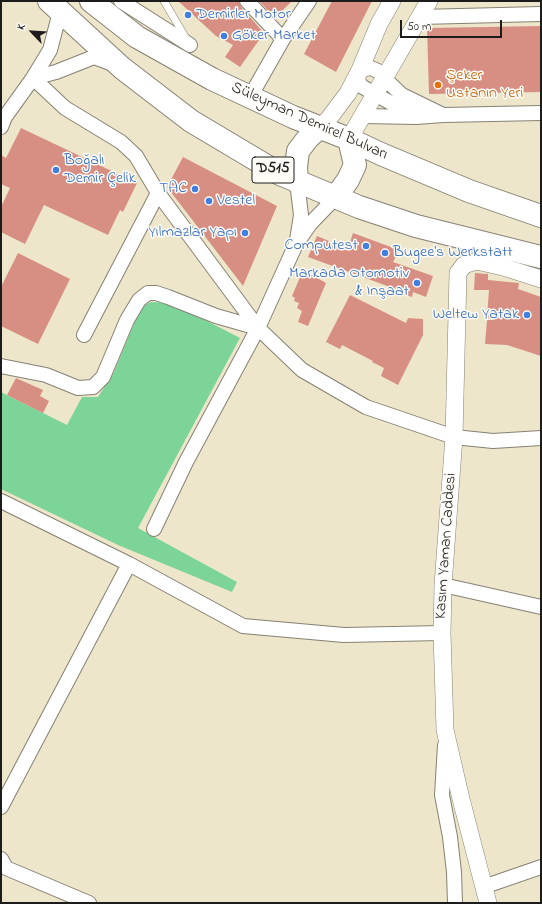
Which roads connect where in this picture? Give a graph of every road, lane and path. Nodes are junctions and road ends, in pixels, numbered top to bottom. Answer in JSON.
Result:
{"nodes":[{"id":1,"x":91,"y":1,"type":"edge"},
{"id":2,"x":121,"y":1,"type":"edge"},
{"id":3,"x":164,"y":1,"type":"edge"},
{"id":4,"x":247,"y":1,"type":"edge"},
{"id":5,"x":309,"y":1,"type":"edge"},
{"id":6,"x":392,"y":1,"type":"edge"},
{"id":7,"x":429,"y":1,"type":"edge"},
{"id":8,"x":55,"y":6,"type":"edge"},
{"id":9,"x":541,"y":14,"type":"edge"},
{"id":10,"x":420,"y":17,"type":"junction"},
{"id":11,"x":283,"y":39,"type":"junction"},
{"id":12,"x":190,"y":45,"type":"joint"},
{"id":13,"x":122,"y":68,"type":"junction"},
{"id":14,"x":358,"y":73,"type":"junction"},
{"id":15,"x":33,"y":78,"type":"junction"},
{"id":16,"x":384,"y":78,"type":"junction"},
{"id":17,"x":376,"y":94,"type":"junction"},
{"id":18,"x":250,"y":97,"type":"junction"},
{"id":19,"x":541,"y":113,"type":"edge"},
{"id":20,"x":443,"y":115,"type":"junction"},
{"id":21,"x":363,"y":116,"type":"junction"},
{"id":22,"x":416,"y":117,"type":"junction"},
{"id":23,"x":2,"y":120,"type":"edge"},
{"id":24,"x":320,"y":127,"type":"junction"},
{"id":25,"x":349,"y":139,"type":"junction"},
{"id":26,"x":297,"y":182,"type":"junction"},
{"id":27,"x":158,"y":193,"type":"junction"},
{"id":28,"x":335,"y":198,"type":"junction"},
{"id":29,"x":541,"y":216,"type":"edge"},
{"id":30,"x":296,"y":244,"type":"junction"},
{"id":31,"x":541,"y":257,"type":"edge"},
{"id":32,"x":541,"y":279,"type":"edge"},
{"id":33,"x":258,"y":328,"type":"junction"},
{"id":34,"x":84,"y":335,"type":"dead end"},
{"id":35,"x":1,"y":366,"type":"edge"},
{"id":36,"x":454,"y":437,"type":"junction"},
{"id":37,"x":541,"y":438,"type":"edge"},
{"id":38,"x":1,"y":501,"type":"edge"},
{"id":39,"x":154,"y":529,"type":"dead end"},
{"id":40,"x":129,"y":564,"type":"junction"},
{"id":41,"x":443,"y":585,"type":"junction"},
{"id":42,"x":541,"y":607,"type":"edge"},
{"id":43,"x":442,"y":633,"type":"junction"},
{"id":44,"x":445,"y":730,"type":"junction"},
{"id":45,"x":1,"y":807,"type":"edge"},
{"id":46,"x":1,"y":860,"type":"edge"},
{"id":47,"x":541,"y":867,"type":"edge"},
{"id":48,"x":483,"y":886,"type":"junction"},
{"id":49,"x":89,"y":903,"type":"edge"},
{"id":50,"x":455,"y":903,"type":"edge"},
{"id":51,"x":488,"y":903,"type":"edge"}],
"edges":[{"from":1,"to":18,"type":"highway","name":"Süleyman Demirel Bulvarı"},
{"from":2,"to":12,"type":"street"},
{"from":3,"to":12,"type":"lane"},
{"from":4,"to":11,"type":"street"},
{"from":5,"to":11,"type":"street"},
{"from":6,"to":14,"type":"street"},
{"from":7,"to":10,"type":"street"},
{"from":8,"to":13,"type":"highway","number":"D515"},
{"from":8,"to":15,"type":"street"},
{"from":9,"to":10,"type":"street"},
{"from":10,"to":16,"type":"street"},
{"from":11,"to":18,"type":"street"},
{"from":13,"to":15,"type":"street"},
{"from":13,"to":26,"type":"highway","number":"D515"},
{"from":14,"to":16,"type":"street"},
{"from":14,"to":17,"type":"street"},
{"from":14,"to":24,"type":"street"},
{"from":15,"to":23,"type":"street"},
{"from":15,"to":27,"type":"street"},
{"from":16,"to":17,"type":"street"},
{"from":16,"to":20,"type":"street"},
{"from":17,"to":21,"type":"street"},
{"from":17,"to":22,"type":"street"},
{"from":18,"to":24,"type":"highway","name":"Süleyman Demirel Bulvarı"},
{"from":19,"to":20,"type":"street"},
{"from":20,"to":22,"type":"street"},
{"from":21,"to":22,"type":"street"},
{"from":21,"to":25,"type":"street"},
{"from":24,"to":25,"type":"highway","name":"Süleyman Demirel Bulvarı"},
{"from":24,"to":26,"type":"highway"},
{"from":25,"to":28,"type":"highway"},
{"from":25,"to":29,"type":"highway","name":"Süleyman Demirel Bulvarı"},
{"from":26,"to":28,"type":"highway","number":"D515"},
{"from":26,"to":30,"type":"street"},
{"from":27,"to":33,"type":"street"},
{"from":27,"to":34,"type":"street"},
{"from":28,"to":30,"type":"street"},
{"from":28,"to":31,"type":"highway","number":"D515"},
{"from":30,"to":33,"type":"street"},
{"from":32,"to":36,"type":"street","name":"Kasım Yaman Caddesi"},
{"from":33,"to":35,"type":"street"},
{"from":33,"to":36,"type":"street"},
{"from":33,"to":39,"type":"street"},
{"from":36,"to":37,"type":"street"},
{"from":36,"to":41,"type":"street","name":"Kasım Yaman Caddesi"},
{"from":38,"to":40,"type":"street"},
{"from":40,"to":43,"type":"street"},
{"from":40,"to":45,"type":"street"},
{"from":41,"to":42,"type":"street"},
{"from":41,"to":43,"type":"street","name":"Kasım Yaman Caddesi"},
{"from":43,"to":44,"type":"street","name":"Kasım Yaman Caddesi"},
{"from":44,"to":48,"type":"street","name":"Kasım Yaman Caddesi"},
{"from":44,"to":50,"type":"street"},
{"from":46,"to":49,"type":"street"},
{"from":47,"to":48,"type":"street"},
{"from":48,"to":51,"type":"street","name":"Kasım Yaman Caddesi"}]}
